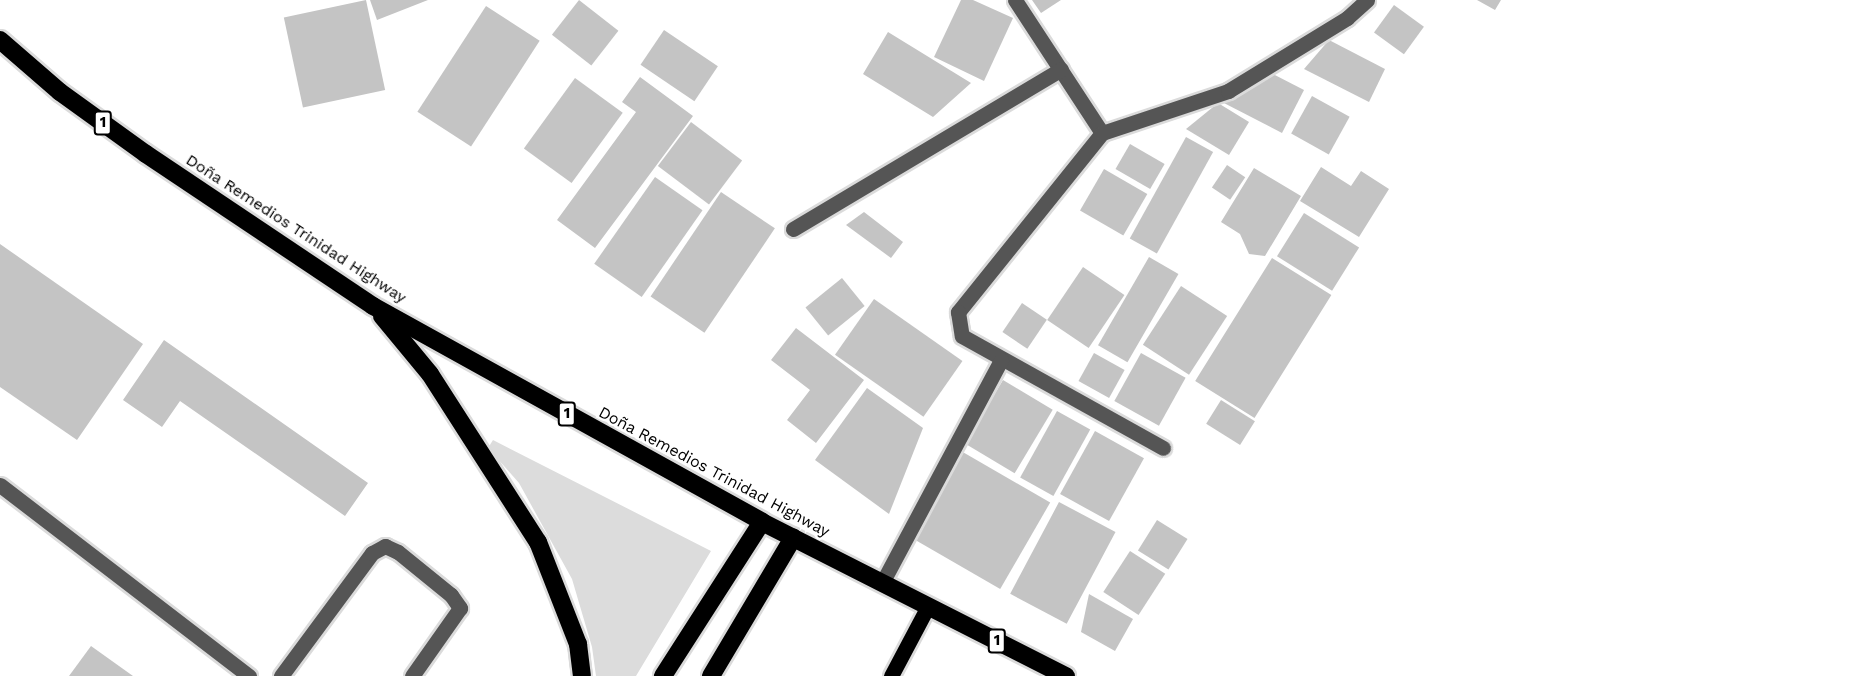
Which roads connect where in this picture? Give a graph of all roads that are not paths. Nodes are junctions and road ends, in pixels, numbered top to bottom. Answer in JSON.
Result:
{"nodes":[{"id":1,"x":1367,"y":0,"type":"edge"},
{"id":2,"x":1014,"y":2,"type":"edge"},
{"id":3,"x":0,"y":40,"type":"edge"},
{"id":4,"x":1061,"y":69,"type":"junction"},
{"id":5,"x":1102,"y":133,"type":"junction"},
{"id":6,"x":793,"y":229,"type":"dead end"},
{"id":7,"x":373,"y":306,"type":"junction"},
{"id":8,"x":1001,"y":360,"type":"junction"},
{"id":9,"x":1164,"y":448,"type":"dead end"},
{"id":10,"x":0,"y":485,"type":"edge"},
{"id":11,"x":762,"y":522,"type":"junction"},
{"id":12,"x":793,"y":538,"type":"junction"},
{"id":13,"x":882,"y":583,"type":"junction"},
{"id":14,"x":928,"y":606,"type":"junction"},
{"id":15,"x":249,"y":676,"type":"edge"},
{"id":16,"x":281,"y":676,"type":"edge"},
{"id":17,"x":412,"y":676,"type":"edge"},
{"id":18,"x":582,"y":676,"type":"edge"},
{"id":19,"x":663,"y":676,"type":"edge"},
{"id":20,"x":711,"y":676,"type":"edge"},
{"id":21,"x":891,"y":676,"type":"edge"},
{"id":22,"x":1065,"y":676,"type":"edge"}],
"edges":[{"from":1,"to":5,"type":"street"},
{"from":2,"to":4,"type":"street"},
{"from":3,"to":7,"type":"highway","name":"Doña Remedios Trinidad Highway","number":"1"},
{"from":4,"to":5,"type":"street"},
{"from":4,"to":6,"type":"street"},
{"from":5,"to":8,"type":"street"},
{"from":7,"to":11,"type":"highway","name":"Doña Remedios Trinidad Highway","number":"1"},
{"from":7,"to":18,"type":"highway"},
{"from":8,"to":9,"type":"street"},
{"from":8,"to":13,"type":"street"},
{"from":10,"to":15,"type":"street"},
{"from":11,"to":12,"type":"highway","name":"Doña Remedios Trinidad Highway","number":"1"},
{"from":11,"to":19,"type":"highway"},
{"from":12,"to":13,"type":"highway","name":"Doña Remedios Trinidad Highway","number":"1"},
{"from":12,"to":20,"type":"highway"},
{"from":13,"to":14,"type":"highway","name":"Doña Remedios Trinidad Highway","number":"1"},
{"from":14,"to":21,"type":"main road"},
{"from":14,"to":22,"type":"highway","name":"Doña Remedios Trinidad Highway","number":"1"},
{"from":16,"to":17,"type":"street"}]}
